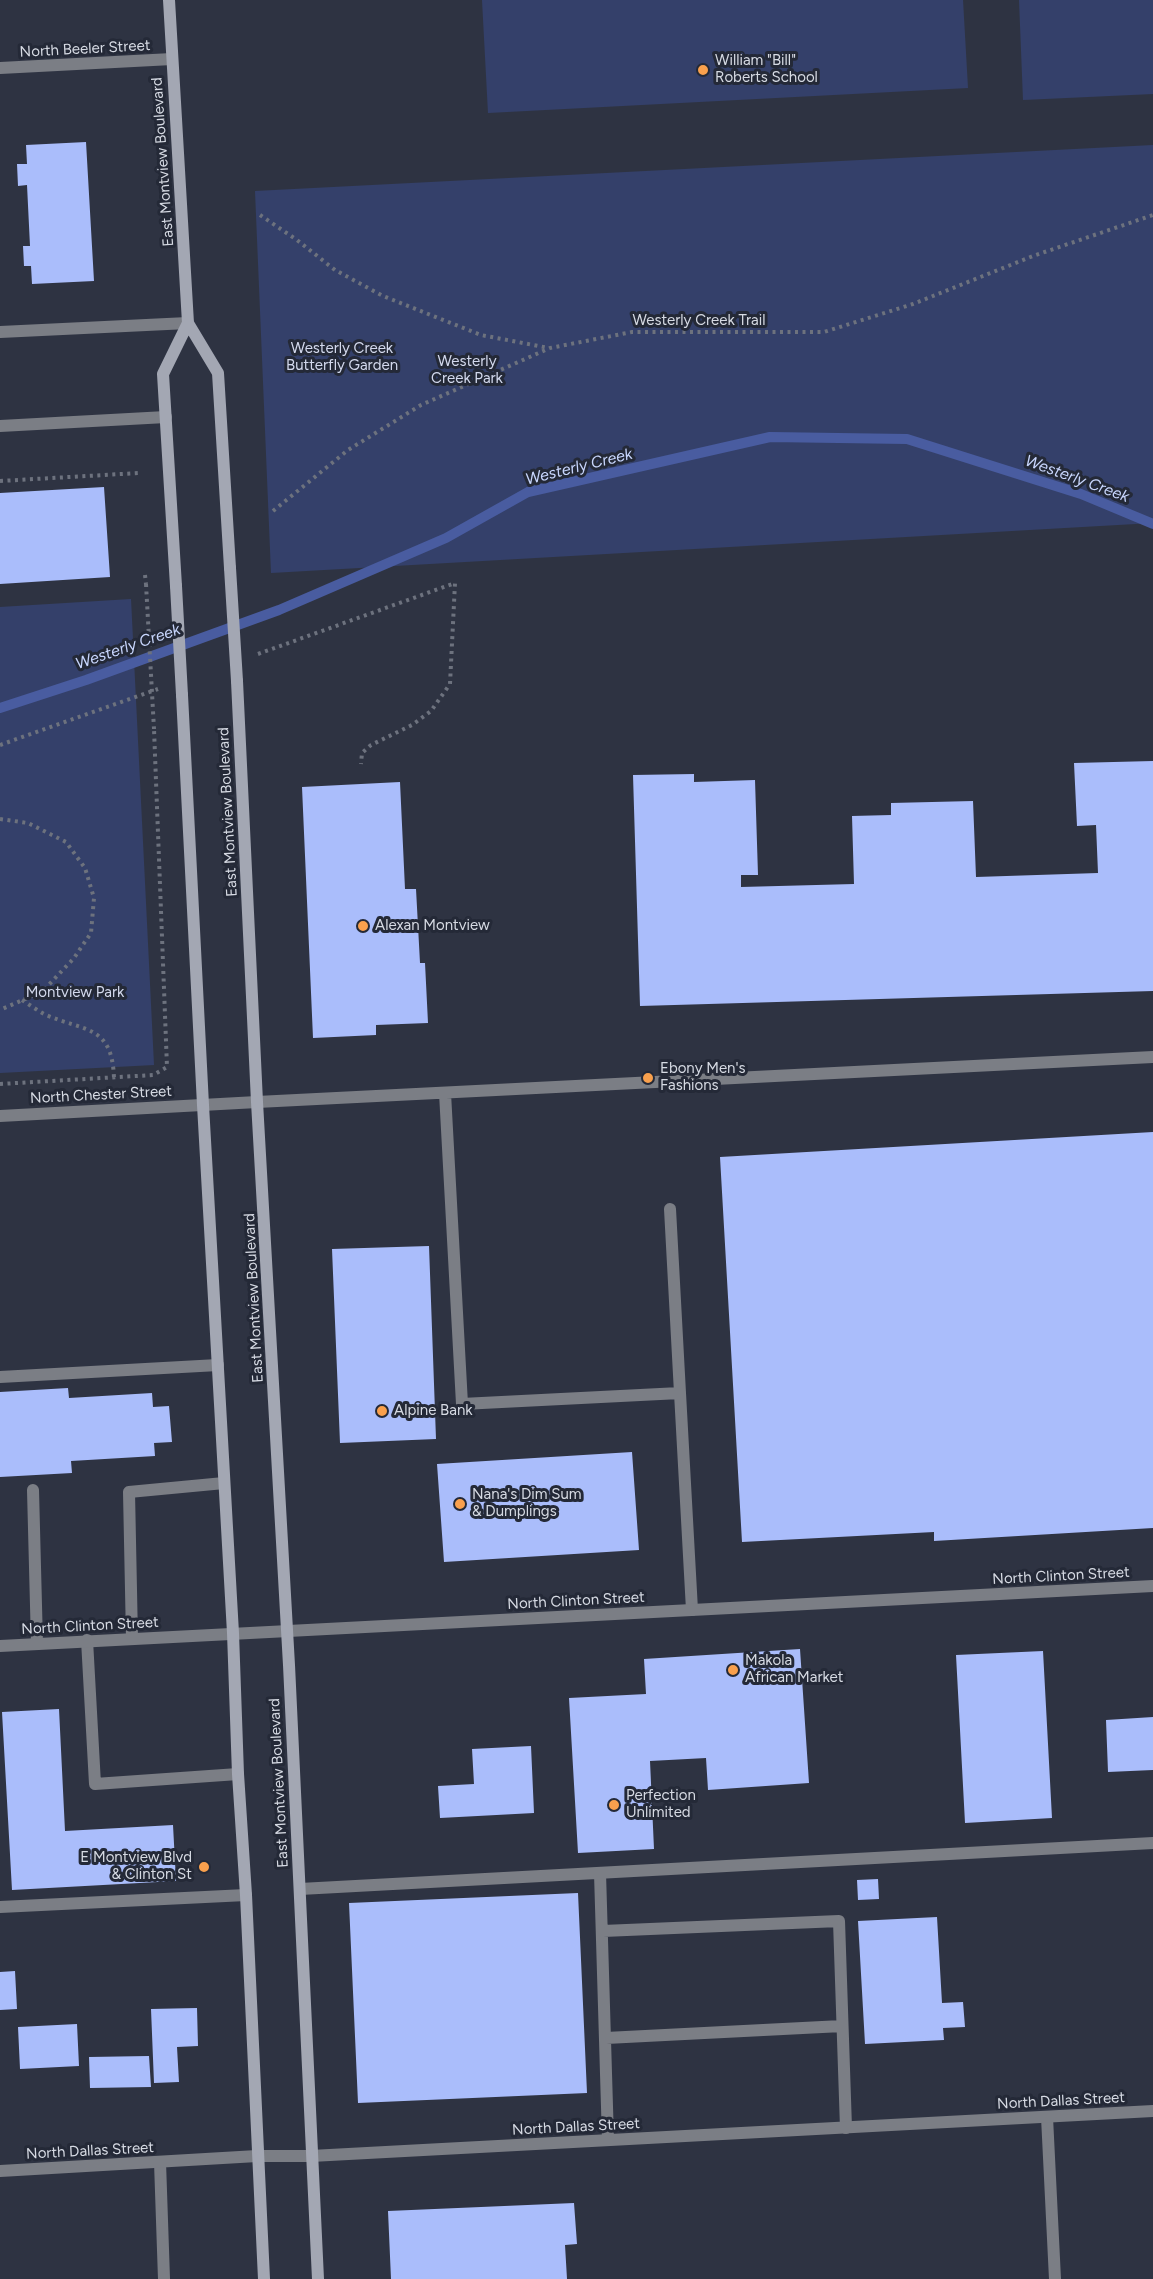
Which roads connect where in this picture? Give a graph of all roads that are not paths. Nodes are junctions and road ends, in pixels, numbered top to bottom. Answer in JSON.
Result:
{"nodes":[{"id":1,"x":169,"y":0,"type":"edge"},
{"id":2,"x":172,"y":59,"type":"junction"},
{"id":3,"x":0,"y":68,"type":"edge"},
{"id":4,"x":188,"y":323,"type":"junction"},
{"id":5,"x":0,"y":332,"type":"edge"},
{"id":6,"x":166,"y":417,"type":"junction"},
{"id":7,"x":0,"y":426,"type":"edge"},
{"id":8,"x":1153,"y":1057,"type":"edge"},
{"id":9,"x":445,"y":1093,"type":"junction"},
{"id":10,"x":257,"y":1102,"type":"junction"},
{"id":11,"x":203,"y":1105,"type":"junction"},
{"id":12,"x":0,"y":1116,"type":"edge"},
{"id":13,"x":670,"y":1209,"type":"dead end"},
{"id":14,"x":218,"y":1365,"type":"junction"},
{"id":15,"x":0,"y":1377,"type":"edge"},
{"id":16,"x":680,"y":1393,"type":"junction"},
{"id":17,"x":224,"y":1483,"type":"junction"},
{"id":18,"x":33,"y":1490,"type":"dead end"},
{"id":19,"x":1153,"y":1586,"type":"edge"},
{"id":20,"x":692,"y":1610,"type":"junction"},
{"id":21,"x":286,"y":1631,"type":"junction"},
{"id":22,"x":233,"y":1634,"type":"junction"},
{"id":23,"x":132,"y":1639,"type":"junction"},
{"id":24,"x":87,"y":1640,"type":"junction"},
{"id":25,"x":38,"y":1644,"type":"junction"},
{"id":26,"x":0,"y":1646,"type":"edge"},
{"id":27,"x":238,"y":1774,"type":"junction"},
{"id":28,"x":1153,"y":1843,"type":"edge"},
{"id":29,"x":600,"y":1873,"type":"junction"},
{"id":30,"x":300,"y":1889,"type":"junction"},
{"id":31,"x":246,"y":1895,"type":"junction"},
{"id":32,"x":0,"y":1907,"type":"edge"},
{"id":33,"x":603,"y":1931,"type":"junction"},
{"id":34,"x":842,"y":2026,"type":"junction"},
{"id":35,"x":606,"y":2038,"type":"junction"},
{"id":36,"x":1153,"y":2111,"type":"edge"},
{"id":37,"x":1047,"y":2117,"type":"junction"},
{"id":38,"x":846,"y":2128,"type":"junction"},
{"id":39,"x":608,"y":2140,"type":"junction"},
{"id":40,"x":257,"y":2156,"type":"junction"},
{"id":41,"x":311,"y":2156,"type":"junction"},
{"id":42,"x":160,"y":2162,"type":"junction"},
{"id":43,"x":0,"y":2171,"type":"edge"},
{"id":44,"x":165,"y":2279,"type":"edge"},
{"id":45,"x":264,"y":2279,"type":"edge"},
{"id":46,"x":318,"y":2279,"type":"edge"},
{"id":47,"x":1055,"y":2279,"type":"edge"}],
"edges":[{"from":1,"to":2,"type":"main road","name":"East Montview Boulevard"},
{"from":2,"to":3,"type":"street","name":"North Beeler Street"},
{"from":2,"to":4,"type":"main road","name":"East Montview Boulevard"},
{"from":4,"to":5,"type":"street"},
{"from":4,"to":6,"type":"main road","name":"East Montview Boulevard"},
{"from":4,"to":10,"type":"main road","name":"East Montview Boulevard","bridge":true},
{"from":6,"to":7,"type":"street"},
{"from":6,"to":11,"type":"main road","name":"East Montview Boulevard","bridge":true},
{"from":8,"to":9,"type":"street","name":"North Chester Street"},
{"from":9,"to":10,"type":"street","name":"North Chester Street"},
{"from":9,"to":16,"type":"street"},
{"from":10,"to":11,"type":"street","name":"North Chester Street"},
{"from":10,"to":21,"type":"main road","name":"East Montview Boulevard"},
{"from":11,"to":12,"type":"street","name":"North Chester Street"},
{"from":11,"to":14,"type":"main road","name":"East Montview Boulevard"},
{"from":13,"to":16,"type":"street"},
{"from":14,"to":15,"type":"street"},
{"from":14,"to":17,"type":"main road","name":"East Montview Boulevard"},
{"from":16,"to":20,"type":"street"},
{"from":17,"to":22,"type":"main road","name":"East Montview Boulevard"},
{"from":17,"to":23,"type":"street"},
{"from":18,"to":25,"type":"street"},
{"from":19,"to":20,"type":"street","name":"North Clinton Street"},
{"from":20,"to":21,"type":"street","name":"North Clinton Street"},
{"from":21,"to":22,"type":"street","name":"North Clinton Street"},
{"from":21,"to":30,"type":"main road","name":"East Montview Boulevard"},
{"from":22,"to":23,"type":"street","name":"North Clinton Street"},
{"from":22,"to":27,"type":"main road","name":"East Montview Boulevard"},
{"from":23,"to":24,"type":"street","name":"North Clinton Street"},
{"from":24,"to":25,"type":"street","name":"North Clinton Street"},
{"from":24,"to":27,"type":"street"},
{"from":25,"to":26,"type":"street","name":"North Clinton Street"},
{"from":27,"to":31,"type":"main road","name":"East Montview Boulevard"},
{"from":28,"to":29,"type":"street"},
{"from":29,"to":30,"type":"street"},
{"from":29,"to":33,"type":"street"},
{"from":30,"to":41,"type":"main road","name":"East Montview Boulevard"},
{"from":31,"to":32,"type":"street"},
{"from":31,"to":40,"type":"main road","name":"East Montview Boulevard"},
{"from":33,"to":34,"type":"street"},
{"from":33,"to":35,"type":"street"},
{"from":34,"to":35,"type":"street"},
{"from":34,"to":38,"type":"street"},
{"from":35,"to":39,"type":"street"},
{"from":36,"to":37,"type":"street","name":"North Dallas Street"},
{"from":37,"to":38,"type":"street","name":"North Dallas Street"},
{"from":37,"to":47,"type":"street"},
{"from":38,"to":39,"type":"street","name":"North Dallas Street"},
{"from":39,"to":41,"type":"street","name":"North Dallas Street"},
{"from":40,"to":41,"type":"street","name":"North Dallas Street"},
{"from":40,"to":42,"type":"street","name":"North Dallas Street"},
{"from":40,"to":45,"type":"main road","name":"East Montview Boulevard"},
{"from":41,"to":46,"type":"main road","name":"East Montview Boulevard"},
{"from":42,"to":43,"type":"street","name":"North Dallas Street"},
{"from":42,"to":44,"type":"street"}]}
